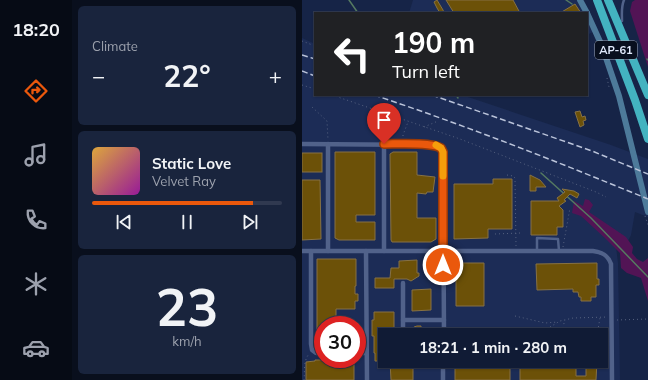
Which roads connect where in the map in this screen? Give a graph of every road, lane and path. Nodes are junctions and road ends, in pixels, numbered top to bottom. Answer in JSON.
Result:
{"nodes":[{"id":1,"x":580,"y":0,"type":"edge"},
{"id":2,"x":592,"y":0,"type":"edge"},
{"id":3,"x":597,"y":0,"type":"edge"},
{"id":4,"x":608,"y":0,"type":"edge"},
{"id":5,"x":614,"y":0,"type":"edge"},
{"id":6,"x":624,"y":0,"type":"edge"},
{"id":7,"x":586,"y":12,"type":"edge"},
{"id":8,"x":588,"y":15,"type":"edge"},
{"id":9,"x":622,"y":21,"type":"junction"},
{"id":10,"x":302,"y":41,"type":"edge"},
{"id":11,"x":314,"y":46,"type":"edge"},
{"id":12,"x":302,"y":85,"type":"edge"},
{"id":13,"x":314,"y":89,"type":"edge"},
{"id":14,"x":648,"y":95,"type":"edge"},
{"id":15,"x":335,"y":96,"type":"edge"},
{"id":16,"x":635,"y":100,"type":"junction"},
{"id":17,"x":312,"y":107,"type":"dead end"},
{"id":18,"x":408,"y":121,"type":"junction"},
{"id":19,"x":438,"y":121,"type":"dead end"},
{"id":20,"x":424,"y":127,"type":"junction"},
{"id":21,"x":648,"y":139,"type":"edge"},
{"id":22,"x":302,"y":144,"type":"edge"},
{"id":23,"x":328,"y":144,"type":"junction"},
{"id":24,"x":384,"y":144,"type":"junction"},
{"id":25,"x":402,"y":144,"type":"junction"},
{"id":26,"x":507,"y":175,"type":"dead end"},
{"id":27,"x":606,"y":197,"type":"dead end"},
{"id":28,"x":570,"y":208,"type":"dead end"},
{"id":29,"x":647,"y":209,"type":"edge"},
{"id":30,"x":520,"y":233,"type":"dead end"},
{"id":31,"x":495,"y":234,"type":"dead end"},
{"id":32,"x":516,"y":234,"type":"junction"},
{"id":33,"x":302,"y":251,"type":"edge"},
{"id":34,"x":311,"y":251,"type":"junction"},
{"id":35,"x":328,"y":251,"type":"junction"},
{"id":36,"x":366,"y":251,"type":"junction"},
{"id":37,"x":384,"y":251,"type":"junction"},
{"id":38,"x":443,"y":251,"type":"junction"},
{"id":39,"x":516,"y":251,"type":"junction"},
{"id":40,"x":537,"y":251,"type":"junction"},
{"id":41,"x":561,"y":251,"type":"junction"},
{"id":42,"x":403,"y":283,"type":"dead end"},
{"id":43,"x":366,"y":316,"type":"edge"},
{"id":44,"x":515,"y":316,"type":"dead end"},
{"id":45,"x":600,"y":317,"type":"junction"},
{"id":46,"x":612,"y":318,"type":"junction"},
{"id":47,"x":648,"y":319,"type":"edge"},
{"id":48,"x":403,"y":320,"type":"junction"},
{"id":49,"x":444,"y":320,"type":"junction"},
{"id":50,"x":565,"y":320,"type":"junction"},
{"id":51,"x":559,"y":322,"type":"junction"},
{"id":52,"x":550,"y":327,"type":"dead end"},
{"id":53,"x":403,"y":328,"type":"edge"},
{"id":54,"x":444,"y":328,"type":"edge"},
{"id":55,"x":563,"y":328,"type":"edge"},
{"id":56,"x":598,"y":328,"type":"edge"},
{"id":57,"x":312,"y":350,"type":"joint"},
{"id":58,"x":366,"y":368,"type":"edge"},
{"id":59,"x":444,"y":368,"type":"edge"},
{"id":60,"x":304,"y":380,"type":"edge"},
{"id":61,"x":366,"y":380,"type":"edge"},
{"id":62,"x":443,"y":380,"type":"edge"},
{"id":63,"x":612,"y":380,"type":"edge"}],
"edges":[{"from":1,"to":7,"type":"main road"},
{"from":2,"to":16,"type":"highway"},
{"from":3,"to":16,"type":"highway","number":"AP-61"},
{"from":4,"to":14,"type":"highway","number":"AP-61"},
{"from":5,"to":9,"type":"highway"},
{"from":6,"to":9,"type":"lane"},
{"from":8,"to":29,"type":"main road"},
{"from":9,"to":14,"type":"highway"},
{"from":10,"to":11,"type":"path"},
{"from":12,"to":13,"type":"path"},
{"from":15,"to":18,"type":"path"},
{"from":16,"to":21,"type":"highway","number":"AP-61"},
{"from":17,"to":23,"type":"path"},
{"from":18,"to":20,"type":"path"},
{"from":18,"to":25,"type":"path"},
{"from":19,"to":20,"type":"path"},
{"from":20,"to":27,"type":"path"},
{"from":22,"to":23,"type":"street"},
{"from":23,"to":24,"type":"street"},
{"from":23,"to":35,"type":"street"},
{"from":24,"to":25,"type":"street"},
{"from":24,"to":37,"type":"street"},
{"from":25,"to":38,"type":"street"},
{"from":26,"to":32,"type":"path"},
{"from":28,"to":41,"type":"path"},
{"from":30,"to":32,"type":"path"},
{"from":31,"to":32,"type":"path"},
{"from":32,"to":39,"type":"path"},
{"from":33,"to":34,"type":"street"},
{"from":34,"to":35,"type":"street"},
{"from":34,"to":57,"type":"street"},
{"from":35,"to":36,"type":"street"},
{"from":36,"to":37,"type":"street"},
{"from":36,"to":43,"type":"street"},
{"from":37,"to":38,"type":"street"},
{"from":38,"to":39,"type":"street"},
{"from":38,"to":49,"type":"street"},
{"from":39,"to":40,"type":"street"},
{"from":40,"to":41,"type":"street"},
{"from":40,"to":41,"type":"lane"},
{"from":41,"to":46,"type":"street"},
{"from":42,"to":48,"type":"street"},
{"from":44,"to":51,"type":"path"},
{"from":45,"to":46,"type":"path"},
{"from":45,"to":50,"type":"path"},
{"from":45,"to":56,"type":"path"},
{"from":46,"to":47,"type":"path"},
{"from":46,"to":63,"type":"street"},
{"from":48,"to":49,"type":"street"},
{"from":48,"to":53,"type":"street"},
{"from":49,"to":54,"type":"street"},
{"from":50,"to":51,"type":"path"},
{"from":50,"to":55,"type":"path"},
{"from":51,"to":52,"type":"path"},
{"from":57,"to":60,"type":"path"},
{"from":58,"to":61,"type":"street"},
{"from":59,"to":62,"type":"street"}]}
